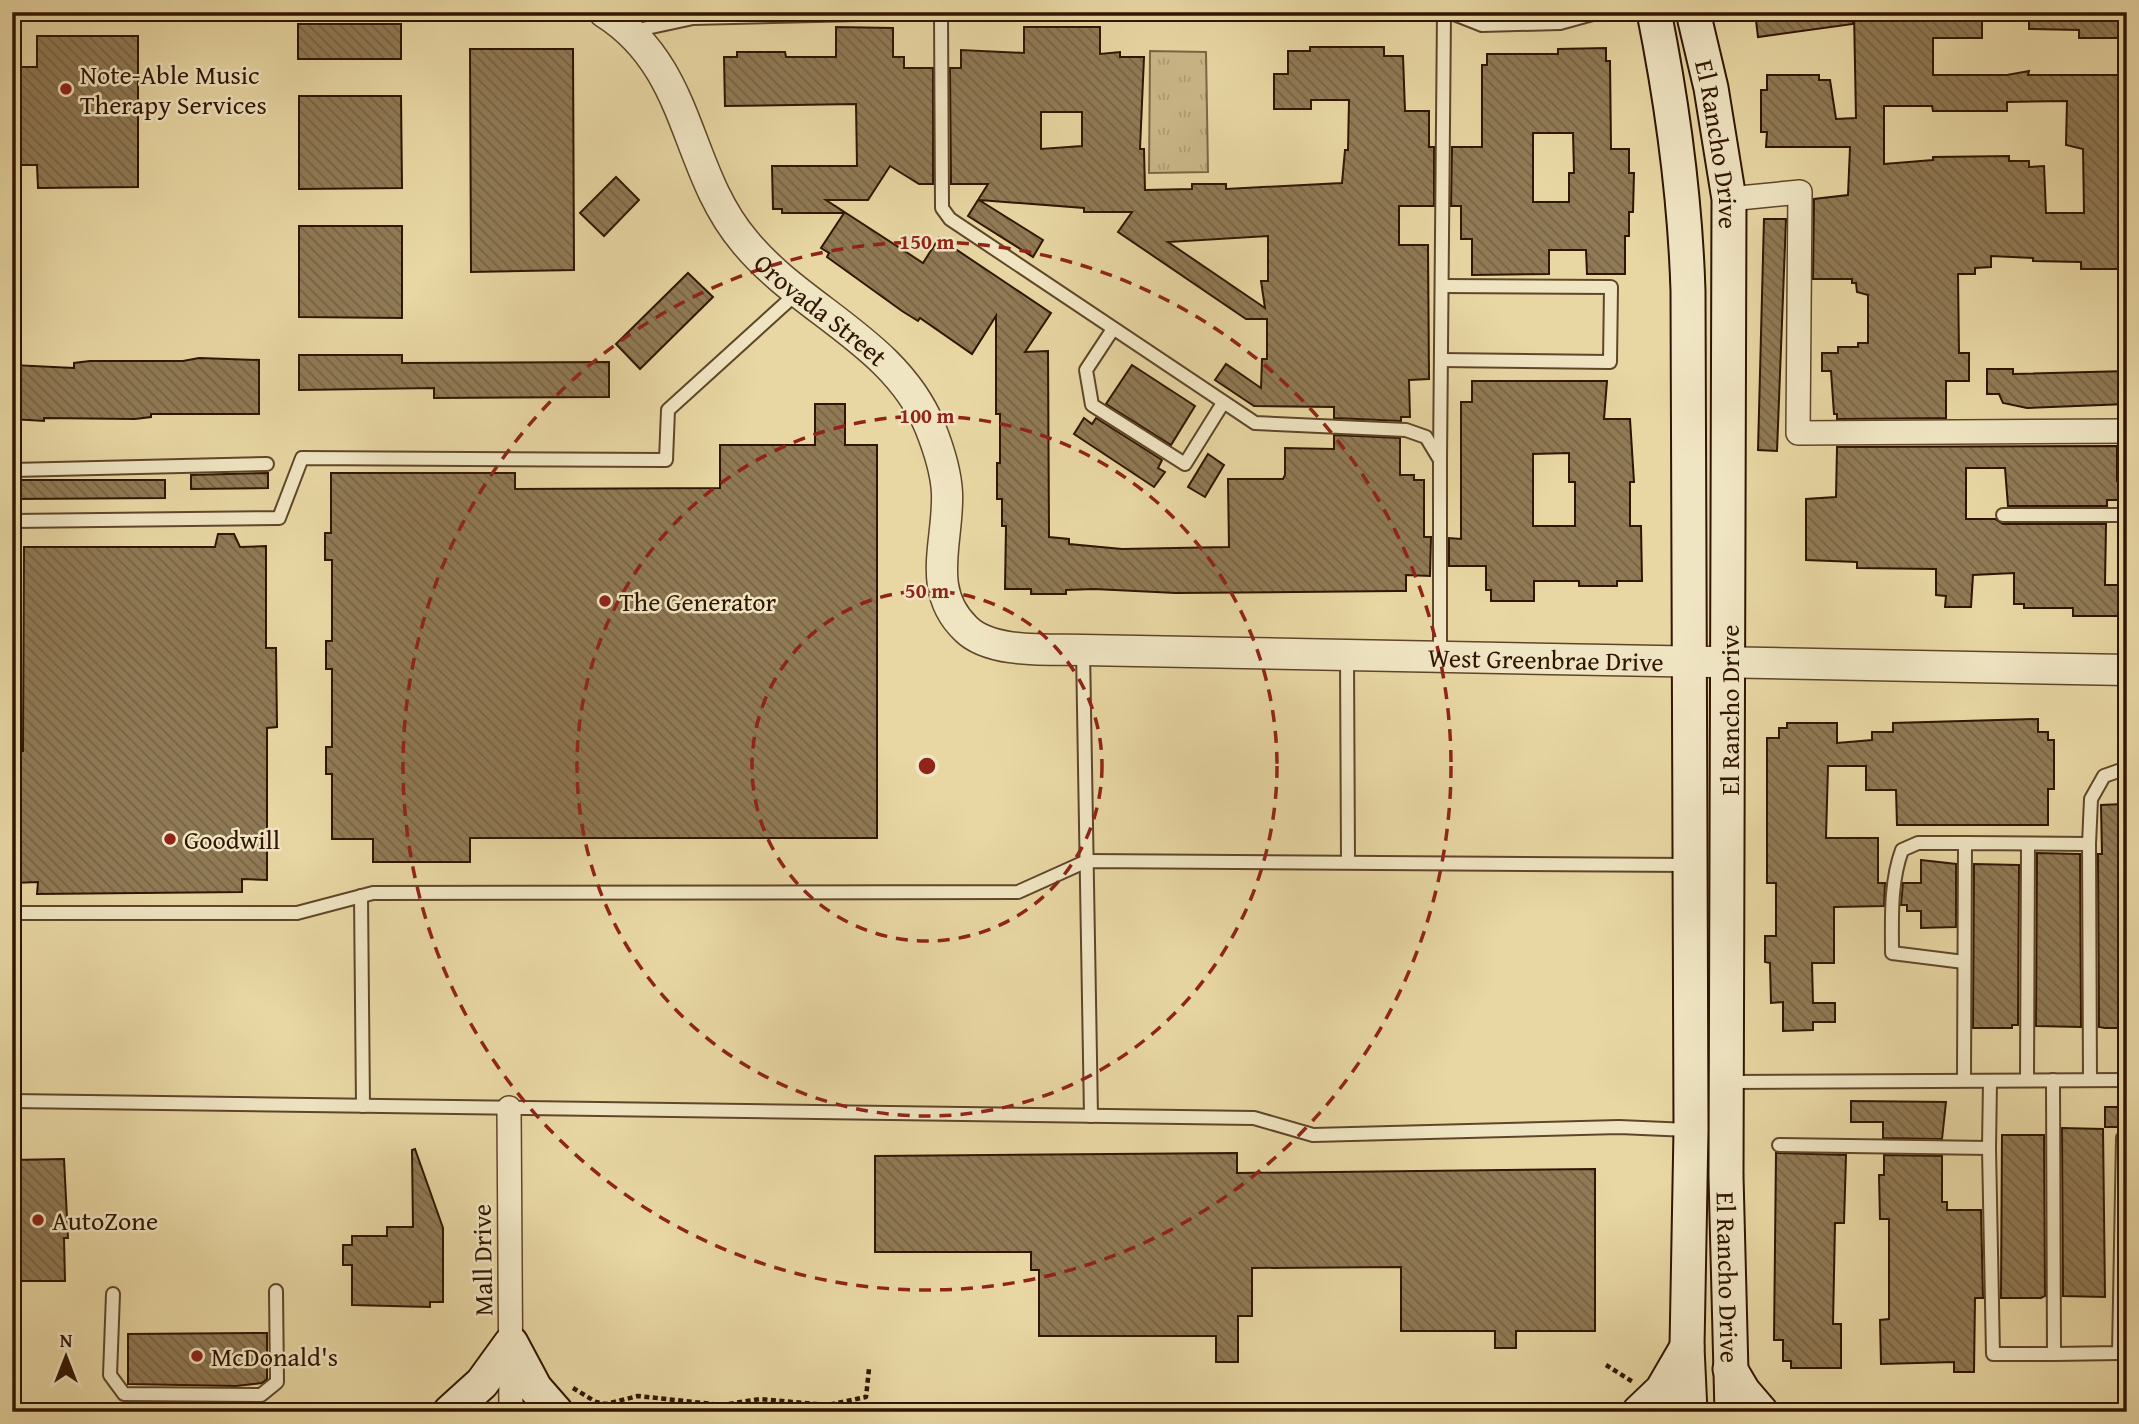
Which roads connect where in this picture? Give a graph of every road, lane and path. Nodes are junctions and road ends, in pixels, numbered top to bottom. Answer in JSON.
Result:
{"nodes":[{"id":1,"x":604,"y":12,"type":"edge"},
{"id":2,"x":941,"y":12,"type":"edge"},
{"id":3,"x":946,"y":12,"type":"edge"},
{"id":4,"x":1444,"y":12,"type":"edge"},
{"id":5,"x":1449,"y":12,"type":"edge"},
{"id":6,"x":1600,"y":12,"type":"edge"},
{"id":7,"x":1654,"y":12,"type":"edge"},
{"id":8,"x":1689,"y":13,"type":"edge"},
{"id":9,"x":808,"y":14,"type":"edge"},
{"id":10,"x":629,"y":32,"type":"junction"},
{"id":11,"x":1729,"y":199,"type":"junction"},
{"id":12,"x":1442,"y":286,"type":"junction"},
{"id":13,"x":799,"y":292,"type":"junction"},
{"id":14,"x":1113,"y":330,"type":"junction"},
{"id":15,"x":1441,"y":360,"type":"junction"},
{"id":16,"x":1223,"y":403,"type":"junction"},
{"id":17,"x":2127,"y":431,"type":"edge"},
{"id":18,"x":1440,"y":460,"type":"junction"},
{"id":19,"x":267,"y":464,"type":"dead end"},
{"id":20,"x":12,"y":470,"type":"edge"},
{"id":21,"x":2003,"y":515,"type":"dead end"},
{"id":22,"x":2127,"y":515,"type":"edge"},
{"id":23,"x":12,"y":521,"type":"edge"},
{"id":24,"x":967,"y":631,"type":"joint"},
{"id":25,"x":1083,"y":650,"type":"junction"},
{"id":26,"x":1347,"y":655,"type":"junction"},
{"id":27,"x":1440,"y":657,"type":"junction"},
{"id":28,"x":1690,"y":662,"type":"junction"},
{"id":29,"x":1730,"y":663,"type":"junction"},
{"id":30,"x":2127,"y":670,"type":"edge"},
{"id":31,"x":2127,"y":768,"type":"edge"},
{"id":32,"x":1965,"y":843,"type":"junction"},
{"id":33,"x":2028,"y":844,"type":"junction"},
{"id":34,"x":2090,"y":844,"type":"junction"},
{"id":35,"x":1087,"y":861,"type":"junction"},
{"id":36,"x":1348,"y":862,"type":"junction"},
{"id":37,"x":1690,"y":865,"type":"junction"},
{"id":38,"x":360,"y":896,"type":"junction"},
{"id":39,"x":12,"y":912,"type":"edge"},
{"id":40,"x":1964,"y":962,"type":"junction"},
{"id":41,"x":1964,"y":1080,"type":"junction"},
{"id":42,"x":2027,"y":1080,"type":"junction"},
{"id":43,"x":2053,"y":1080,"type":"junction"},
{"id":44,"x":2090,"y":1080,"type":"junction"},
{"id":45,"x":2127,"y":1080,"type":"edge"},
{"id":46,"x":1990,"y":1081,"type":"junction"},
{"id":47,"x":1727,"y":1082,"type":"junction"},
{"id":48,"x":12,"y":1101,"type":"edge"},
{"id":49,"x":363,"y":1106,"type":"junction"},
{"id":50,"x":509,"y":1108,"type":"junction"},
{"id":51,"x":1091,"y":1116,"type":"junction"},
{"id":52,"x":1690,"y":1130,"type":"junction"},
{"id":53,"x":2127,"y":1138,"type":"edge"},
{"id":54,"x":1779,"y":1145,"type":"dead end"},
{"id":55,"x":1989,"y":1147,"type":"junction"},
{"id":56,"x":276,"y":1291,"type":"dead end"},
{"id":57,"x":113,"y":1294,"type":"dead end"},
{"id":58,"x":511,"y":1343,"type":"junction"},
{"id":59,"x":1687,"y":1347,"type":"junction"},
{"id":60,"x":2054,"y":1354,"type":"junction"},
{"id":61,"x":1606,"y":1365,"type":"dead end"},
{"id":62,"x":869,"y":1369,"type":"dead end"},
{"id":63,"x":1730,"y":1369,"type":"junction"},
{"id":64,"x":562,"y":1400,"type":"edge"},
{"id":65,"x":1639,"y":1400,"type":"edge"},
{"id":66,"x":450,"y":1412,"type":"edge"},
{"id":67,"x":511,"y":1412,"type":"edge"},
{"id":68,"x":1690,"y":1412,"type":"edge"},
{"id":69,"x":1732,"y":1412,"type":"edge"},
{"id":70,"x":1761,"y":1412,"type":"edge"}],
"edges":[{"from":1,"to":10,"type":"street","name":"Orovada Street"},
{"from":2,"to":3,"type":"lane"},
{"from":2,"to":9,"type":"lane"},
{"from":2,"to":14,"type":"lane"},
{"from":4,"to":12,"type":"lane"},
{"from":5,"to":6,"type":"lane"},
{"from":7,"to":28,"type":"main road","name":"El Rancho Drive"},
{"from":8,"to":11,"type":"main road","name":"El Rancho Drive"},
{"from":9,"to":10,"type":"lane"},
{"from":10,"to":13,"type":"street","name":"Orovada Street"},
{"from":11,"to":17,"type":"street"},
{"from":11,"to":29,"type":"main road","name":"El Rancho Drive"},
{"from":12,"to":15,"type":"lane"},
{"from":12,"to":15,"type":"lane"},
{"from":13,"to":23,"type":"lane"},
{"from":13,"to":24,"type":"street","name":"Orovada Street"},
{"from":14,"to":16,"type":"lane"},
{"from":14,"to":16,"type":"lane"},
{"from":15,"to":18,"type":"lane"},
{"from":16,"to":18,"type":"lane"},
{"from":18,"to":27,"type":"lane"},
{"from":19,"to":20,"type":"lane"},
{"from":21,"to":22,"type":"lane"},
{"from":24,"to":25,"type":"street","name":"West Greenbrae Drive"},
{"from":25,"to":26,"type":"street","name":"West Greenbrae Drive"},
{"from":25,"to":35,"type":"lane"},
{"from":26,"to":27,"type":"street","name":"West Greenbrae Drive"},
{"from":26,"to":36,"type":"lane"},
{"from":27,"to":28,"type":"street","name":"West Greenbrae Drive"},
{"from":28,"to":29,"type":"street","name":"West Greenbrae Drive"},
{"from":28,"to":37,"type":"main road","name":"El Rancho Drive"},
{"from":29,"to":30,"type":"street","name":"West Greenbrae Drive"},
{"from":29,"to":47,"type":"main road","name":"El Rancho Drive"},
{"from":31,"to":34,"type":"lane"},
{"from":32,"to":33,"type":"lane"},
{"from":32,"to":40,"type":"lane"},
{"from":32,"to":40,"type":"lane"},
{"from":33,"to":34,"type":"lane"},
{"from":33,"to":42,"type":"lane"},
{"from":34,"to":44,"type":"lane"},
{"from":35,"to":36,"type":"lane"},
{"from":35,"to":38,"type":"lane"},
{"from":35,"to":51,"type":"lane"},
{"from":36,"to":37,"type":"lane"},
{"from":37,"to":52,"type":"main road","name":"El Rancho Drive"},
{"from":38,"to":39,"type":"lane"},
{"from":38,"to":49,"type":"lane"},
{"from":40,"to":41,"type":"lane"},
{"from":41,"to":46,"type":"lane"},
{"from":41,"to":47,"type":"lane"},
{"from":42,"to":43,"type":"lane"},
{"from":42,"to":46,"type":"lane"},
{"from":43,"to":44,"type":"lane"},
{"from":43,"to":60,"type":"lane"},
{"from":44,"to":45,"type":"lane"},
{"from":46,"to":55,"type":"lane"},
{"from":47,"to":63,"type":"main road","name":"El Rancho Drive"},
{"from":48,"to":49,"type":"lane"},
{"from":49,"to":50,"type":"lane"},
{"from":50,"to":51,"type":"lane"},
{"from":50,"to":58,"type":"street","name":"Mall Drive"},
{"from":51,"to":52,"type":"lane"},
{"from":52,"to":59,"type":"main road","name":"El Rancho Drive"},
{"from":53,"to":60,"type":"lane"},
{"from":54,"to":55,"type":"lane"},
{"from":55,"to":60,"type":"lane"},
{"from":56,"to":57,"type":"lane"},
{"from":58,"to":64,"type":"main road"},
{"from":58,"to":66,"type":"main road"},
{"from":58,"to":67,"type":"street","name":"Mall Drive"},
{"from":59,"to":65,"type":"main road"},
{"from":59,"to":68,"type":"main road","name":"El Rancho Drive"},
{"from":61,"to":65,"type":"path"},
{"from":62,"to":64,"type":"path"},
{"from":63,"to":69,"type":"main road","name":"El Rancho Drive"},
{"from":63,"to":70,"type":"main road"}]}
